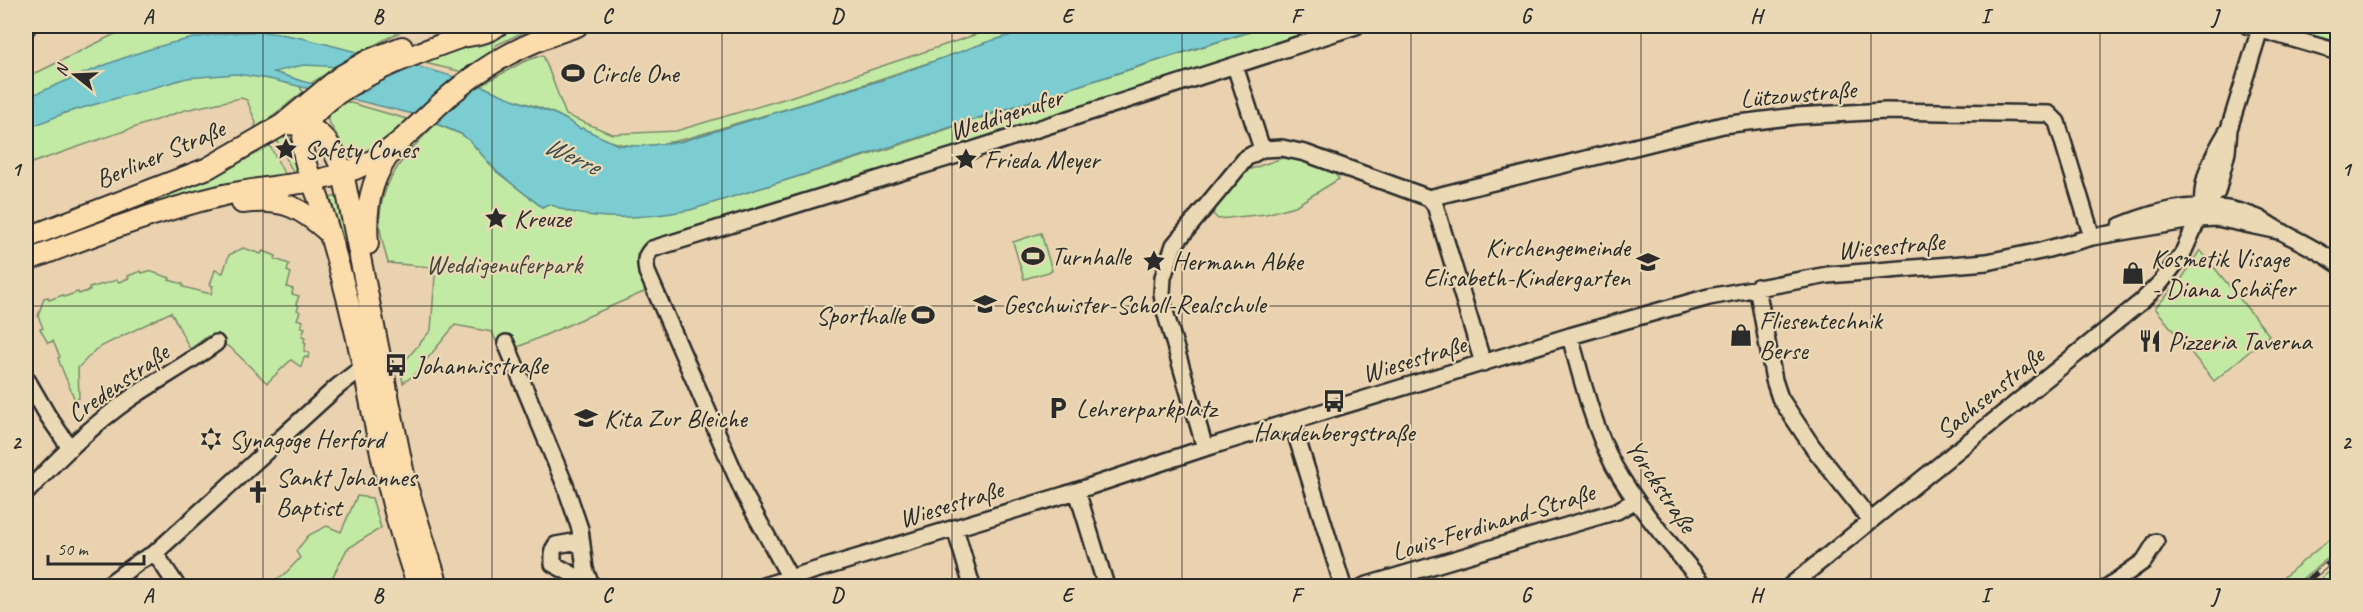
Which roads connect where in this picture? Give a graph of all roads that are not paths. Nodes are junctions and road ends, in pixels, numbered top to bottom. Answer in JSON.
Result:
{"nodes":[{"id":1,"x":461,"y":26,"type":"edge"},
{"id":2,"x":497,"y":26,"type":"edge"},
{"id":3,"x":577,"y":26,"type":"edge"},
{"id":4,"x":1356,"y":26,"type":"edge"},
{"id":5,"x":2256,"y":27,"type":"edge"},
{"id":6,"x":539,"y":32,"type":"edge"},
{"id":7,"x":2337,"y":52,"type":"edge"},
{"id":8,"x":1235,"y":66,"type":"junction"},
{"id":9,"x":315,"y":105,"type":"junction"},
{"id":10,"x":282,"y":125,"type":"junction"},
{"id":11,"x":306,"y":127,"type":"junction"},
{"id":12,"x":396,"y":146,"type":"junction"},
{"id":13,"x":1262,"y":149,"type":"junction"},
{"id":14,"x":343,"y":173,"type":"junction"},
{"id":15,"x":303,"y":183,"type":"junction"},
{"id":16,"x":1429,"y":198,"type":"junction"},
{"id":17,"x":189,"y":203,"type":"junction"},
{"id":18,"x":2200,"y":213,"type":"junction"},
{"id":19,"x":330,"y":234,"type":"junction"},
{"id":20,"x":2092,"y":237,"type":"junction"},
{"id":21,"x":26,"y":238,"type":"edge"},
{"id":22,"x":26,"y":261,"type":"edge"},
{"id":23,"x":2337,"y":264,"type":"edge"},
{"id":24,"x":1757,"y":288,"type":"junction"},
{"id":25,"x":367,"y":291,"type":"junction"},
{"id":26,"x":1570,"y":336,"type":"junction"},
{"id":27,"x":216,"y":343,"type":"dead end"},
{"id":28,"x":506,"y":343,"type":"dead end"},
{"id":29,"x":371,"y":362,"type":"junction"},
{"id":30,"x":1483,"y":363,"type":"junction"},
{"id":31,"x":26,"y":378,"type":"edge"},
{"id":32,"x":30,"y":398,"type":"edge"},
{"id":33,"x":1292,"y":422,"type":"junction"},
{"id":34,"x":70,"y":448,"type":"junction"},
{"id":35,"x":1205,"y":448,"type":"junction"},
{"id":36,"x":1077,"y":491,"type":"junction"},
{"id":37,"x":26,"y":492,"type":"edge"},
{"id":38,"x":1635,"y":500,"type":"junction"},
{"id":39,"x":1871,"y":521,"type":"junction"},
{"id":40,"x":955,"y":528,"type":"junction"},
{"id":41,"x":2156,"y":542,"type":"dead end"},
{"id":42,"x":581,"y":546,"type":"junction"},
{"id":43,"x":155,"y":553,"type":"junction"},
{"id":44,"x":790,"y":578,"type":"junction"},
{"id":45,"x":592,"y":585,"type":"edge"},
{"id":46,"x":106,"y":586,"type":"edge"},
{"id":47,"x":177,"y":586,"type":"edge"},
{"id":48,"x":418,"y":586,"type":"edge"},
{"id":49,"x":438,"y":586,"type":"edge"},
{"id":50,"x":764,"y":586,"type":"edge"},
{"id":51,"x":972,"y":586,"type":"edge"},
{"id":52,"x":1106,"y":586,"type":"edge"},
{"id":53,"x":1343,"y":586,"type":"edge"},
{"id":54,"x":1364,"y":586,"type":"edge"},
{"id":55,"x":1706,"y":586,"type":"edge"},
{"id":56,"x":1793,"y":586,"type":"edge"},
{"id":57,"x":2109,"y":586,"type":"edge"}],
"edges":[{"from":1,"to":9,"type":"main road"},
{"from":2,"to":9,"type":"main road"},
{"from":3,"to":6,"type":"main road"},
{"from":4,"to":8,"type":"street","name":"Weddigenufer"},
{"from":5,"to":7,"type":"street"},
{"from":5,"to":18,"type":"street"},
{"from":6,"to":12,"type":"main road"},
{"from":8,"to":13,"type":"street"},
{"from":8,"to":44,"type":"street","name":"Weddigenufer"},
{"from":9,"to":10,"type":"main road","name":"Berliner Straße"},
{"from":9,"to":11,"type":"main road"},
{"from":10,"to":11,"type":"main road"},
{"from":10,"to":21,"type":"main road","name":"Berliner Straße"},
{"from":11,"to":14,"type":"main road"},
{"from":11,"to":15,"type":"main road"},
{"from":12,"to":14,"type":"main road","name":"Berliner Straße"},
{"from":12,"to":25,"type":"main road"},
{"from":13,"to":16,"type":"street"},
{"from":13,"to":35,"type":"street"},
{"from":14,"to":15,"type":"main road","name":"Berliner Straße"},
{"from":14,"to":25,"type":"main road"},
{"from":15,"to":17,"type":"main road","name":"Berliner Straße"},
{"from":15,"to":19,"type":"main road"},
{"from":16,"to":20,"type":"street","name":"Lützowstraße"},
{"from":16,"to":30,"type":"street"},
{"from":17,"to":19,"type":"main road"},
{"from":17,"to":22,"type":"main road","name":"Berliner Straße"},
{"from":18,"to":20,"type":"street","name":"Wiesestraße"},
{"from":18,"to":23,"type":"street","name":"Wiesestraße"},
{"from":18,"to":39,"type":"street","name":"Sachsenstraße"},
{"from":19,"to":29,"type":"main road"},
{"from":20,"to":24,"type":"street","name":"Wiesestraße"},
{"from":24,"to":26,"type":"street","name":"Wiesestraße"},
{"from":24,"to":39,"type":"street"},
{"from":25,"to":29,"type":"main road"},
{"from":26,"to":30,"type":"street","name":"Wiesestraße"},
{"from":26,"to":38,"type":"street","name":"Yorckstraße"},
{"from":27,"to":34,"type":"street","name":"Credenstraße"},
{"from":28,"to":42,"type":"street"},
{"from":29,"to":43,"type":"street"},
{"from":29,"to":48,"type":"main road"},
{"from":29,"to":49,"type":"main road"},
{"from":30,"to":33,"type":"street","name":"Wiesestraße"},
{"from":31,"to":32,"type":"street"},
{"from":32,"to":34,"type":"street"},
{"from":33,"to":35,"type":"street","name":"Wiesestraße"},
{"from":33,"to":53,"type":"street"},
{"from":34,"to":37,"type":"street","name":"Credenstraße"},
{"from":35,"to":36,"type":"street","name":"Wiesestraße"},
{"from":36,"to":40,"type":"street","name":"Wiesestraße"},
{"from":36,"to":52,"type":"street"},
{"from":38,"to":54,"type":"street","name":"Louis-Ferdinand-Straße"},
{"from":38,"to":55,"type":"street","name":"Yorckstraße"},
{"from":39,"to":56,"type":"street","name":"Sachsenstraße"},
{"from":40,"to":44,"type":"street","name":"Wiesestraße"},
{"from":40,"to":51,"type":"street"},
{"from":41,"to":57,"type":"street"},
{"from":42,"to":45,"type":"street"},
{"from":42,"to":45,"type":"street"},
{"from":43,"to":46,"type":"street"},
{"from":43,"to":47,"type":"street"},
{"from":44,"to":50,"type":"street","name":"Wiesestraße"}]}
